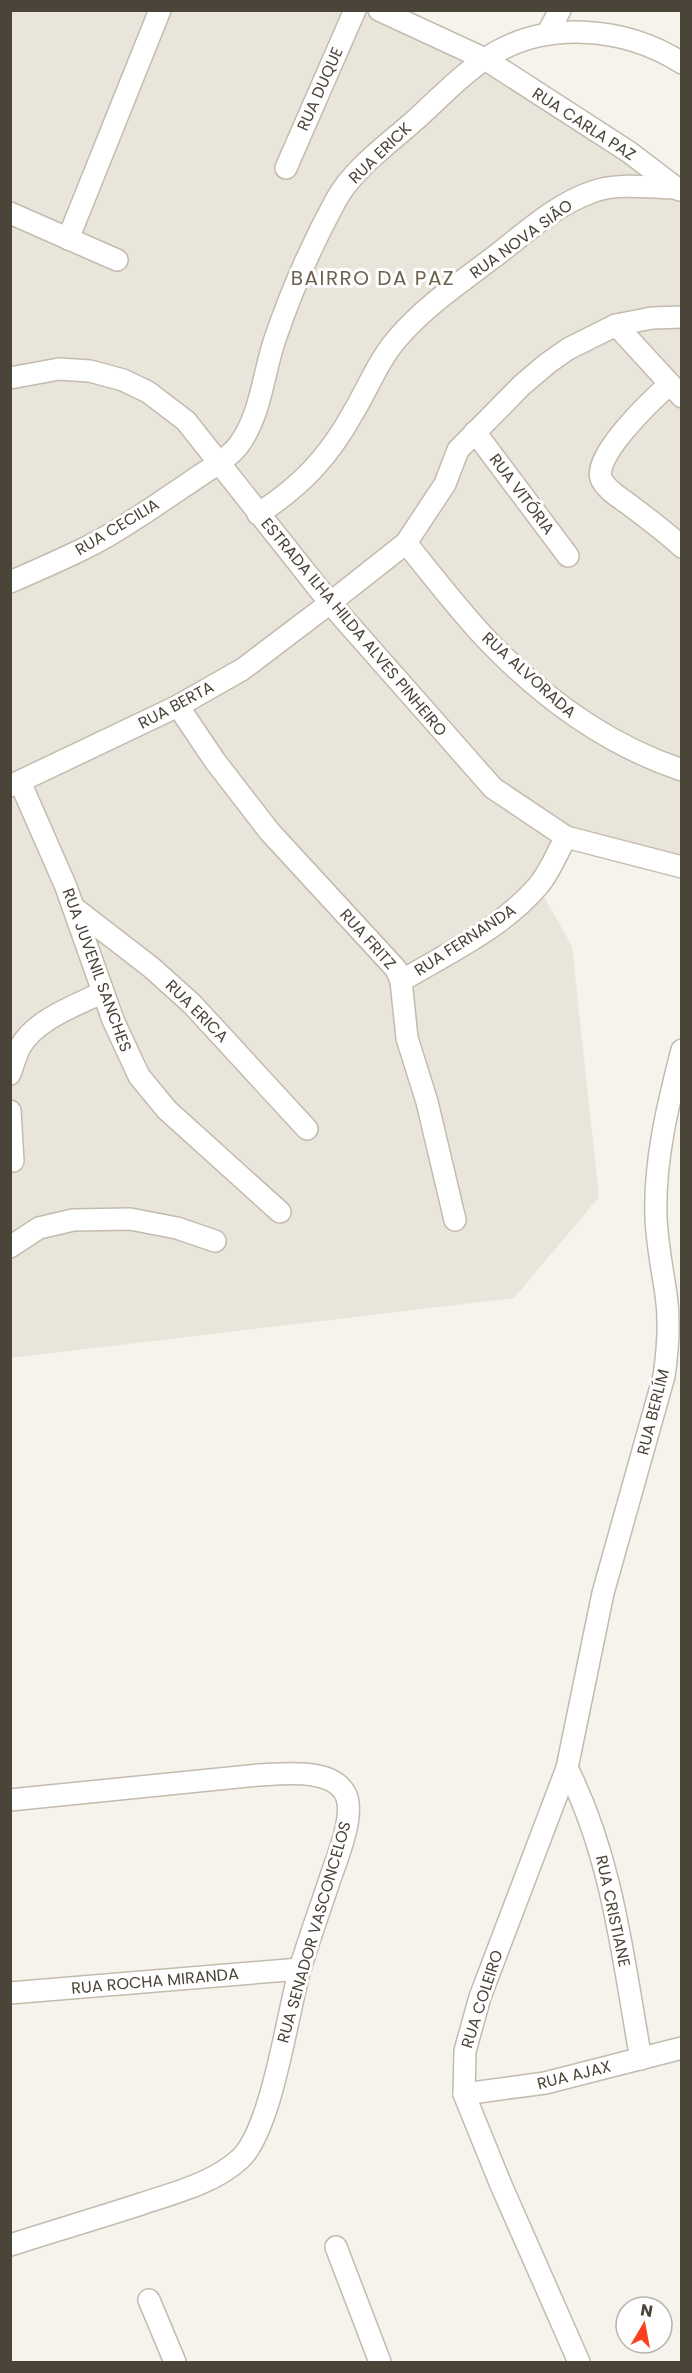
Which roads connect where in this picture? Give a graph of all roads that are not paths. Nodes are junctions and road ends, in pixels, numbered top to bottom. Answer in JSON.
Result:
{"nodes":[{"id":1,"x":160,"y":10,"type":"edge"},
{"id":2,"x":355,"y":10,"type":"edge"},
{"id":3,"x":380,"y":10,"type":"edge"},
{"id":4,"x":560,"y":10,"type":"edge"},
{"id":5,"x":547,"y":34,"type":"junction"},
{"id":6,"x":485,"y":59,"type":"junction"},
{"id":7,"x":681,"y":63,"type":"edge"},
{"id":8,"x":286,"y":168,"type":"dead end"},
{"id":9,"x":680,"y":190,"type":"edge"},
{"id":10,"x":10,"y":213,"type":"edge"},
{"id":11,"x":68,"y":239,"type":"junction"},
{"id":12,"x":117,"y":260,"type":"dead end"},
{"id":13,"x":681,"y":316,"type":"edge"},
{"id":14,"x":616,"y":325,"type":"junction"},
{"id":15,"x":10,"y":378,"type":"edge"},
{"id":16,"x":676,"y":391,"type":"edge"},
{"id":17,"x":475,"y":432,"type":"junction"},
{"id":18,"x":218,"y":462,"type":"junction"},
{"id":19,"x":258,"y":514,"type":"junction"},
{"id":20,"x":406,"y":543,"type":"junction"},
{"id":21,"x":681,"y":547,"type":"edge"},
{"id":22,"x":568,"y":555,"type":"dead end"},
{"id":23,"x":10,"y":582,"type":"edge"},
{"id":24,"x":330,"y":603,"type":"junction"},
{"id":25,"x":178,"y":706,"type":"junction"},
{"id":26,"x":681,"y":770,"type":"edge"},
{"id":27,"x":15,"y":784,"type":"edge"},
{"id":28,"x":566,"y":837,"type":"junction"},
{"id":29,"x":681,"y":867,"type":"edge"},
{"id":30,"x":73,"y":907,"type":"junction"},
{"id":31,"x":401,"y":981,"type":"junction"},
{"id":32,"x":103,"y":992,"type":"junction"},
{"id":33,"x":681,"y":1050,"type":"edge"},
{"id":34,"x":10,"y":1074,"type":"edge"},
{"id":35,"x":10,"y":1111,"type":"edge"},
{"id":36,"x":307,"y":1130,"type":"dead end"},
{"id":37,"x":14,"y":1161,"type":"dead end"},
{"id":38,"x":280,"y":1212,"type":"dead end"},
{"id":39,"x":455,"y":1220,"type":"dead end"},
{"id":40,"x":215,"y":1241,"type":"dead end"},
{"id":41,"x":10,"y":1247,"type":"edge"},
{"id":42,"x":567,"y":1768,"type":"junction"},
{"id":43,"x":10,"y":1800,"type":"edge"},
{"id":44,"x":300,"y":1969,"type":"junction"},
{"id":45,"x":10,"y":1993,"type":"edge"},
{"id":46,"x":681,"y":2048,"type":"edge"},
{"id":47,"x":641,"y":2059,"type":"junction"},
{"id":48,"x":464,"y":2094,"type":"junction"},
{"id":49,"x":10,"y":2245,"type":"edge"},
{"id":50,"x":336,"y":2247,"type":"dead end"},
{"id":51,"x":149,"y":2300,"type":"dead end"},
{"id":52,"x":175,"y":2362,"type":"edge"},
{"id":53,"x":380,"y":2362,"type":"edge"},
{"id":54,"x":579,"y":2362,"type":"edge"}],
"edges":[{"from":1,"to":11,"type":"street"},
{"from":2,"to":8,"type":"street","name":"RUA DUQUE"},
{"from":3,"to":6,"type":"street","name":"RUA CARLA PAZ"},
{"from":4,"to":5,"type":"street"},
{"from":5,"to":6,"type":"street","name":"RUA ERICK"},
{"from":5,"to":7,"type":"street","name":"RUA ERICK"},
{"from":6,"to":9,"type":"street","name":"RUA CARLA PAZ"},
{"from":6,"to":18,"type":"street","name":"RUA ERICK"},
{"from":9,"to":19,"type":"street","name":"RUA NOVA SIÃO"},
{"from":10,"to":11,"type":"street"},
{"from":11,"to":12,"type":"street"},
{"from":13,"to":14,"type":"street","name":"RUA BERTA"},
{"from":14,"to":16,"type":"street"},
{"from":14,"to":17,"type":"street","name":"RUA BERTA"},
{"from":15,"to":18,"type":"street","name":"ESTRADA ILHA HILDA ALVES PINHEIRO"},
{"from":16,"to":21,"type":"street"},
{"from":17,"to":20,"type":"street","name":"RUA BERTA"},
{"from":17,"to":22,"type":"street","name":"RUA VITÓRIA"},
{"from":18,"to":19,"type":"street","name":"ESTRADA ILHA HILDA ALVES PINHEIRO"},
{"from":18,"to":23,"type":"street","name":"RUA CECILIA"},
{"from":19,"to":24,"type":"street","name":"ESTRADA ILHA HILDA ALVES PINHEIRO"},
{"from":20,"to":24,"type":"street","name":"RUA BERTA"},
{"from":20,"to":26,"type":"street","name":"RUA ALVORADA"},
{"from":24,"to":25,"type":"street","name":"RUA BERTA"},
{"from":24,"to":28,"type":"street","name":"ESTRADA ILHA HILDA ALVES PINHEIRO"},
{"from":25,"to":27,"type":"street","name":"RUA BERTA"},
{"from":25,"to":31,"type":"street","name":"RUA FRITZ"},
{"from":27,"to":30,"type":"street","name":"RUA JUVENIL SANCHES"},
{"from":28,"to":29,"type":"street","name":"ESTRADA ILHA HILDA ALVES PINHEIRO"},
{"from":28,"to":31,"type":"street","name":"RUA FERNANDA"},
{"from":30,"to":32,"type":"street","name":"RUA JUVENIL SANCHES"},
{"from":30,"to":36,"type":"street","name":"RUA ERICA"},
{"from":31,"to":39,"type":"street","name":"RUA FRITZ"},
{"from":32,"to":34,"type":"street"},
{"from":32,"to":38,"type":"street","name":"RUA JUVENIL SANCHES"},
{"from":33,"to":42,"type":"street","name":"RUA BERLÍM"},
{"from":35,"to":37,"type":"street"},
{"from":40,"to":41,"type":"street"},
{"from":42,"to":47,"type":"street","name":"RUA CRISTIANE"},
{"from":42,"to":48,"type":"street","name":"RUA COLEIRO"},
{"from":43,"to":44,"type":"street","name":"RUA SENADOR VASCONCELOS"},
{"from":44,"to":45,"type":"street","name":"RUA ROCHA MIRANDA"},
{"from":44,"to":49,"type":"street","name":"RUA SENADOR VASCONCELOS"},
{"from":46,"to":47,"type":"street","name":"RUA AJAX"},
{"from":47,"to":48,"type":"street","name":"RUA AJAX"},
{"from":48,"to":54,"type":"street","name":"RUA COLEIRO"},
{"from":50,"to":53,"type":"street"},
{"from":51,"to":52,"type":"street"}]}
